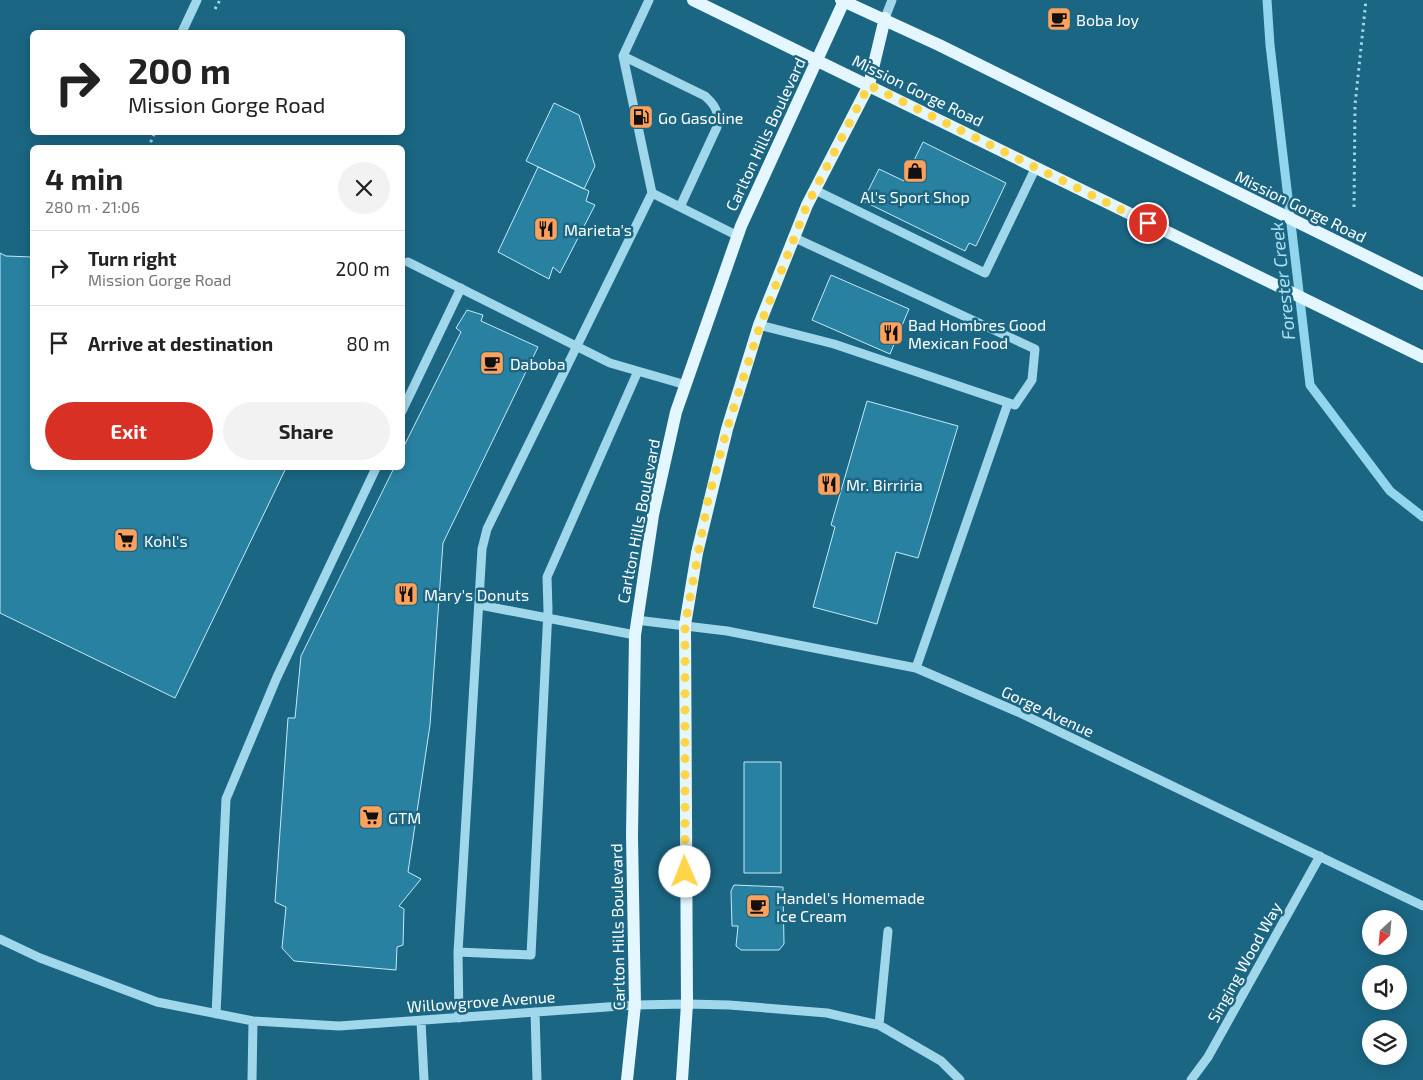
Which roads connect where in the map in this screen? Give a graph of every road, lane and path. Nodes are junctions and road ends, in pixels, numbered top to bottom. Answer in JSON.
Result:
{"nodes":[{"id":1,"x":197,"y":0,"type":"edge"},
{"id":2,"x":649,"y":0,"type":"edge"},
{"id":3,"x":693,"y":0,"type":"edge"},
{"id":4,"x":892,"y":0,"type":"edge"},
{"id":5,"x":1366,"y":0,"type":"edge"},
{"id":6,"x":842,"y":1,"type":"edge"},
{"id":7,"x":885,"y":18,"type":"junction"},
{"id":8,"x":183,"y":30,"type":"edge"},
{"id":9,"x":623,"y":56,"type":"junction"},
{"id":10,"x":817,"y":59,"type":"junction"},
{"id":11,"x":869,"y":85,"type":"junction"},
{"id":12,"x":1036,"y":167,"type":"junction"},
{"id":13,"x":815,"y":190,"type":"junction"},
{"id":14,"x":652,"y":193,"type":"junction"},
{"id":15,"x":680,"y":207,"type":"junction"},
{"id":16,"x":1354,"y":207,"type":"dead end"},
{"id":17,"x":738,"y":236,"type":"junction"},
{"id":18,"x":795,"y":238,"type":"junction"},
{"id":19,"x":408,"y":262,"type":"dead end"},
{"id":20,"x":1423,"y":284,"type":"edge"},
{"id":21,"x":461,"y":288,"type":"junction"},
{"id":22,"x":760,"y":326,"type":"junction"},
{"id":23,"x":577,"y":346,"type":"junction"},
{"id":24,"x":1423,"y":357,"type":"edge"},
{"id":25,"x":638,"y":371,"type":"junction"},
{"id":26,"x":686,"y":385,"type":"junction"},
{"id":27,"x":1008,"y":403,"type":"junction"},
{"id":28,"x":405,"y":405,"type":"edge"},
{"id":29,"x":375,"y":470,"type":"edge"},
{"id":30,"x":480,"y":605,"type":"junction"},
{"id":31,"x":548,"y":616,"type":"junction"},
{"id":32,"x":636,"y":620,"type":"junction"},
{"id":33,"x":685,"y":625,"type":"junction"},
{"id":34,"x":635,"y":635,"type":"junction"},
{"id":35,"x":916,"y":668,"type":"junction"},
{"id":36,"x":1320,"y":856,"type":"junction"},
{"id":37,"x":1423,"y":906,"type":"edge"},
{"id":38,"x":888,"y":931,"type":"dead end"},
{"id":39,"x":0,"y":939,"type":"edge"},
{"id":40,"x":458,"y":952,"type":"junction"},
{"id":41,"x":687,"y":1004,"type":"junction"},
{"id":42,"x":635,"y":1005,"type":"junction"},
{"id":43,"x":535,"y":1012,"type":"junction"},
{"id":44,"x":216,"y":1014,"type":"junction"},
{"id":45,"x":459,"y":1018,"type":"junction"},
{"id":46,"x":253,"y":1021,"type":"junction"},
{"id":47,"x":421,"y":1021,"type":"junction"},
{"id":48,"x":879,"y":1025,"type":"junction"},
{"id":49,"x":252,"y":1080,"type":"edge"},
{"id":50,"x":424,"y":1080,"type":"edge"},
{"id":51,"x":537,"y":1080,"type":"edge"},
{"id":52,"x":627,"y":1080,"type":"edge"},
{"id":53,"x":682,"y":1080,"type":"edge"},
{"id":54,"x":960,"y":1080,"type":"edge"},
{"id":55,"x":1191,"y":1080,"type":"edge"}],
"edges":[{"from":1,"to":8,"type":"street"},
{"from":2,"to":9,"type":"street"},
{"from":3,"to":10,"type":"main road","name":"Mission Gorge Road"},
{"from":4,"to":7,"type":"street"},
{"from":5,"to":16,"type":"path"},
{"from":6,"to":7,"type":"main road","name":"Mission Gorge Road"},
{"from":6,"to":10,"type":"main road","name":"Carlton Hills Boulevard"},
{"from":7,"to":11,"type":"main road"},
{"from":7,"to":20,"type":"main road","name":"Mission Gorge Road"},
{"from":9,"to":14,"type":"street"},
{"from":9,"to":15,"type":"street"},
{"from":10,"to":11,"type":"main road","name":"Mission Gorge Road"},
{"from":10,"to":17,"type":"main road","name":"Carlton Hills Boulevard"},
{"from":11,"to":12,"type":"main road","name":"Mission Gorge Road"},
{"from":11,"to":13,"type":"main road"},
{"from":12,"to":13,"type":"street"},
{"from":12,"to":24,"type":"main road","name":"Mission Gorge Road"},
{"from":13,"to":18,"type":"main road"},
{"from":14,"to":15,"type":"street"},
{"from":14,"to":23,"type":"street"},
{"from":15,"to":17,"type":"street"},
{"from":17,"to":26,"type":"main road","name":"Carlton Hills Boulevard"},
{"from":18,"to":22,"type":"main road"},
{"from":18,"to":27,"type":"street"},
{"from":19,"to":21,"type":"street"},
{"from":21,"to":23,"type":"street"},
{"from":21,"to":28,"type":"street"},
{"from":22,"to":27,"type":"street"},
{"from":22,"to":33,"type":"main road"},
{"from":23,"to":25,"type":"street"},
{"from":23,"to":30,"type":"street"},
{"from":25,"to":26,"type":"street"},
{"from":25,"to":31,"type":"street"},
{"from":26,"to":32,"type":"main road","name":"Carlton Hills Boulevard"},
{"from":27,"to":35,"type":"street"},
{"from":29,"to":44,"type":"street"},
{"from":30,"to":31,"type":"street"},
{"from":30,"to":40,"type":"street"},
{"from":31,"to":34,"type":"street"},
{"from":31,"to":40,"type":"street"},
{"from":32,"to":33,"type":"street","name":"Gorge Avenue"},
{"from":32,"to":34,"type":"main road","name":"Carlton Hills Boulevard"},
{"from":33,"to":35,"type":"street","name":"Gorge Avenue"},
{"from":33,"to":41,"type":"main road"},
{"from":34,"to":42,"type":"main road","name":"Carlton Hills Boulevard"},
{"from":35,"to":36,"type":"street","name":"Gorge Avenue"},
{"from":36,"to":37,"type":"street","name":"Gorge Avenue"},
{"from":36,"to":55,"type":"street","name":"Singing Wood Way"},
{"from":38,"to":48,"type":"street"},
{"from":39,"to":44,"type":"street","name":"Willowgrove Avenue"},
{"from":40,"to":45,"type":"street"},
{"from":41,"to":42,"type":"street","name":"Willowgrove Avenue"},
{"from":41,"to":48,"type":"street","name":"Willowgrove Avenue"},
{"from":41,"to":53,"type":"main road"},
{"from":42,"to":43,"type":"street","name":"Willowgrove Avenue"},
{"from":42,"to":52,"type":"main road","name":"Carlton Hills Boulevard"},
{"from":43,"to":45,"type":"street","name":"Willowgrove Avenue"},
{"from":43,"to":51,"type":"street"},
{"from":44,"to":46,"type":"street","name":"Willowgrove Avenue"},
{"from":45,"to":47,"type":"street","name":"Willowgrove Avenue"},
{"from":46,"to":47,"type":"street","name":"Willowgrove Avenue"},
{"from":46,"to":49,"type":"street"},
{"from":47,"to":50,"type":"street"},
{"from":48,"to":54,"type":"street","name":"Willowgrove Avenue"}]}
